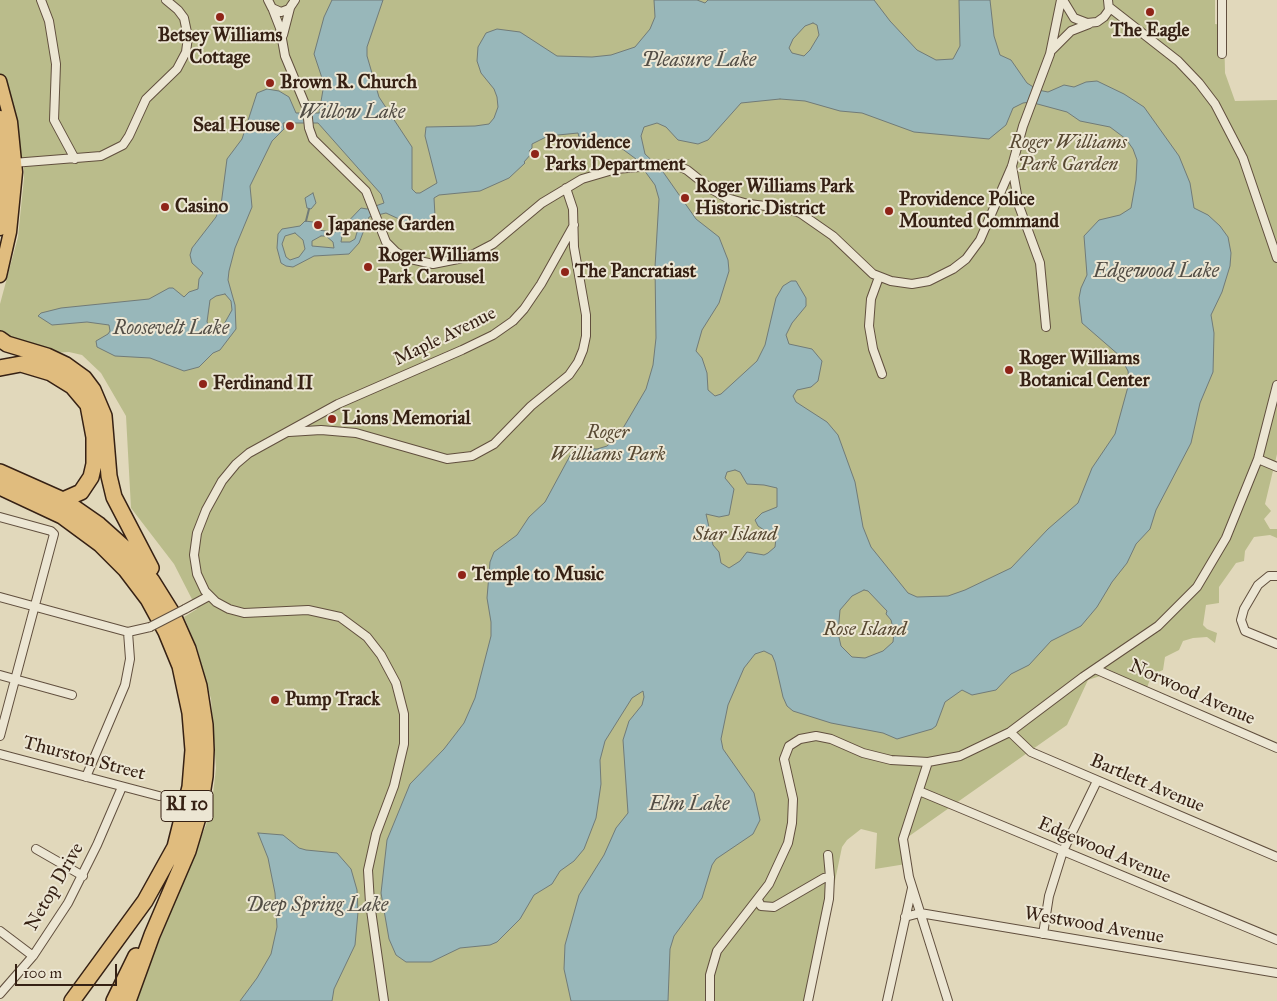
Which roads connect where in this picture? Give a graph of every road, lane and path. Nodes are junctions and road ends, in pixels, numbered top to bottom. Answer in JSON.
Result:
{"nodes":[{"id":1,"x":42,"y":0,"type":"edge"},
{"id":2,"x":166,"y":0,"type":"edge"},
{"id":3,"x":260,"y":0,"type":"edge"},
{"id":4,"x":268,"y":0,"type":"edge"},
{"id":5,"x":1062,"y":0,"type":"edge"},
{"id":6,"x":1222,"y":0,"type":"edge"},
{"id":7,"x":1109,"y":2,"type":"edge"},
{"id":8,"x":292,"y":3,"type":"edge"},
{"id":9,"x":272,"y":9,"type":"junction"},
{"id":10,"x":1095,"y":23,"type":"junction"},
{"id":11,"x":282,"y":37,"type":"junction"},
{"id":12,"x":1050,"y":54,"type":"junction"},
{"id":13,"x":1222,"y":54,"type":"dead end"},
{"id":14,"x":0,"y":81,"type":"edge"},
{"id":15,"x":0,"y":117,"type":"edge"},
{"id":16,"x":75,"y":159,"type":"junction"},
{"id":17,"x":11,"y":163,"type":"junction"},
{"id":18,"x":1012,"y":166,"type":"junction"},
{"id":19,"x":566,"y":188,"type":"junction"},
{"id":20,"x":7,"y":195,"type":"edge"},
{"id":21,"x":574,"y":225,"type":"junction"},
{"id":22,"x":0,"y":229,"type":"edge"},
{"id":23,"x":1277,"y":258,"type":"edge"},
{"id":24,"x":0,"y":276,"type":"edge"},
{"id":25,"x":879,"y":277,"type":"junction"},
{"id":26,"x":1046,"y":327,"type":"dead end"},
{"id":27,"x":0,"y":339,"type":"edge"},
{"id":28,"x":0,"y":358,"type":"edge"},
{"id":29,"x":21,"y":364,"type":"junction"},
{"id":30,"x":0,"y":368,"type":"edge"},
{"id":31,"x":882,"y":374,"type":"dead end"},
{"id":32,"x":1277,"y":385,"type":"edge"},
{"id":33,"x":280,"y":434,"type":"junction"},
{"id":34,"x":1258,"y":459,"type":"junction"},
{"id":35,"x":1277,"y":467,"type":"edge"},
{"id":36,"x":0,"y":472,"type":"edge"},
{"id":37,"x":0,"y":487,"type":"edge"},
{"id":38,"x":63,"y":500,"type":"junction"},
{"id":39,"x":0,"y":517,"type":"edge"},
{"id":40,"x":1277,"y":576,"type":"edge"},
{"id":41,"x":209,"y":596,"type":"junction"},
{"id":42,"x":0,"y":597,"type":"edge"},
{"id":43,"x":36,"y":606,"type":"junction"},
{"id":44,"x":178,"y":611,"type":"junction"},
{"id":45,"x":128,"y":632,"type":"junction"},
{"id":46,"x":1277,"y":644,"type":"edge"},
{"id":47,"x":1094,"y":669,"type":"junction"},
{"id":48,"x":0,"y":675,"type":"edge"},
{"id":49,"x":16,"y":680,"type":"junction"},
{"id":50,"x":72,"y":695,"type":"dead end"},
{"id":51,"x":1010,"y":732,"type":"junction"},
{"id":52,"x":0,"y":736,"type":"edge"},
{"id":53,"x":1277,"y":748,"type":"edge"},
{"id":54,"x":0,"y":754,"type":"edge"},
{"id":55,"x":928,"y":762,"type":"junction"},
{"id":56,"x":86,"y":777,"type":"junction"},
{"id":57,"x":1096,"y":781,"type":"junction"},
{"id":58,"x":122,"y":787,"type":"junction"},
{"id":59,"x":919,"y":791,"type":"junction"},
{"id":60,"x":159,"y":796,"type":"dead end"},
{"id":61,"x":36,"y":849,"type":"dead end"},
{"id":62,"x":1063,"y":851,"type":"junction"},
{"id":63,"x":828,"y":856,"type":"dead end"},
{"id":64,"x":1277,"y":857,"type":"edge"},
{"id":65,"x":183,"y":863,"type":"junction"},
{"id":66,"x":83,"y":876,"type":"junction"},
{"id":67,"x":830,"y":877,"type":"junction"},
{"id":68,"x":912,"y":888,"type":"junction"},
{"id":69,"x":758,"y":900,"type":"junction"},
{"id":70,"x":920,"y":913,"type":"junction"},
{"id":71,"x":906,"y":917,"type":"junction"},
{"id":72,"x":0,"y":931,"type":"edge"},
{"id":73,"x":1043,"y":934,"type":"junction"},
{"id":74,"x":1277,"y":940,"type":"edge"},
{"id":75,"x":32,"y":956,"type":"junction"},
{"id":76,"x":1277,"y":973,"type":"edge"},
{"id":77,"x":0,"y":994,"type":"edge"},
{"id":78,"x":72,"y":1001,"type":"edge"},
{"id":79,"x":114,"y":1001,"type":"edge"},
{"id":80,"x":128,"y":1001,"type":"edge"},
{"id":81,"x":384,"y":1001,"type":"edge"},
{"id":82,"x":710,"y":1001,"type":"edge"},
{"id":83,"x":808,"y":1001,"type":"edge"},
{"id":84,"x":887,"y":1001,"type":"edge"},
{"id":85,"x":950,"y":1001,"type":"edge"}],
"edges":[{"from":1,"to":16,"type":"street"},
{"from":2,"to":16,"type":"street"},
{"from":3,"to":9,"type":"street"},
{"from":4,"to":9,"type":"street"},
{"from":5,"to":10,"type":"street"},
{"from":5,"to":12,"type":"street"},
{"from":6,"to":13,"type":"street"},
{"from":7,"to":10,"type":"street"},
{"from":7,"to":23,"type":"street"},
{"from":8,"to":9,"type":"street"},
{"from":8,"to":11,"type":"street"},
{"from":9,"to":11,"type":"street"},
{"from":10,"to":12,"type":"street"},
{"from":11,"to":19,"type":"street"},
{"from":12,"to":18,"type":"street"},
{"from":14,"to":17,"type":"main road"},
{"from":15,"to":17,"type":"main road"},
{"from":16,"to":17,"type":"street"},
{"from":17,"to":20,"type":"main road"},
{"from":18,"to":25,"type":"street"},
{"from":18,"to":26,"type":"street"},
{"from":19,"to":21,"type":"street"},
{"from":19,"to":25,"type":"street"},
{"from":20,"to":22,"type":"main road"},
{"from":20,"to":24,"type":"main road"},
{"from":21,"to":33,"type":"street","name":"Maple Avenue"},
{"from":21,"to":33,"type":"street"},
{"from":25,"to":31,"type":"street"},
{"from":27,"to":44,"type":"highway"},
{"from":28,"to":29,"type":"highway"},
{"from":29,"to":30,"type":"highway"},
{"from":29,"to":38,"type":"highway"},
{"from":32,"to":34,"type":"street"},
{"from":33,"to":41,"type":"street","name":"Maple Avenue"},
{"from":34,"to":35,"type":"street"},
{"from":34,"to":47,"type":"street"},
{"from":36,"to":38,"type":"highway","number":"RI 10"},
{"from":37,"to":78,"type":"highway","number":"RI 10"},
{"from":38,"to":44,"type":"highway","number":"RI 10"},
{"from":39,"to":43,"type":"street"},
{"from":40,"to":46,"type":"street"},
{"from":41,"to":44,"type":"street"},
{"from":41,"to":81,"type":"street"},
{"from":42,"to":43,"type":"street"},
{"from":43,"to":45,"type":"street"},
{"from":43,"to":49,"type":"street"},
{"from":44,"to":45,"type":"street","bridge":true},
{"from":44,"to":65,"type":"highway","number":"RI 10"},
{"from":45,"to":56,"type":"street"},
{"from":47,"to":51,"type":"street"},
{"from":47,"to":53,"type":"street","name":"Norwood Avenue"},
{"from":48,"to":49,"type":"street"},
{"from":49,"to":50,"type":"street"},
{"from":49,"to":52,"type":"street"},
{"from":51,"to":55,"type":"street"},
{"from":51,"to":57,"type":"street","name":"Bartlett Avenue"},
{"from":54,"to":56,"type":"street","name":"Thurston Street"},
{"from":55,"to":59,"type":"street"},
{"from":55,"to":69,"type":"street"},
{"from":56,"to":58,"type":"street","name":"Thurston Street"},
{"from":57,"to":62,"type":"street"},
{"from":57,"to":64,"type":"street","name":"Bartlett Avenue"},
{"from":58,"to":60,"type":"street","name":"Thurston Street"},
{"from":58,"to":66,"type":"street","name":"Netop Drive"},
{"from":59,"to":62,"type":"street","name":"Edgewood Avenue"},
{"from":59,"to":68,"type":"street"},
{"from":61,"to":66,"type":"street"},
{"from":62,"to":73,"type":"street"},
{"from":62,"to":74,"type":"street","name":"Edgewood Avenue"},
{"from":63,"to":67,"type":"street"},
{"from":65,"to":79,"type":"highway","number":"RI 10"},
{"from":65,"to":80,"type":"highway"},
{"from":66,"to":75,"type":"street","name":"Netop Drive"},
{"from":67,"to":69,"type":"street"},
{"from":67,"to":83,"type":"street"},
{"from":68,"to":70,"type":"street"},
{"from":68,"to":71,"type":"street"},
{"from":69,"to":82,"type":"street"},
{"from":70,"to":71,"type":"street","name":"Westwood Avenue"},
{"from":70,"to":73,"type":"street","name":"Westwood Avenue"},
{"from":70,"to":85,"type":"street"},
{"from":71,"to":84,"type":"street"},
{"from":72,"to":75,"type":"street"},
{"from":73,"to":76,"type":"street","name":"Westwood Avenue"},
{"from":75,"to":77,"type":"street","name":"Netop Drive"}]}
